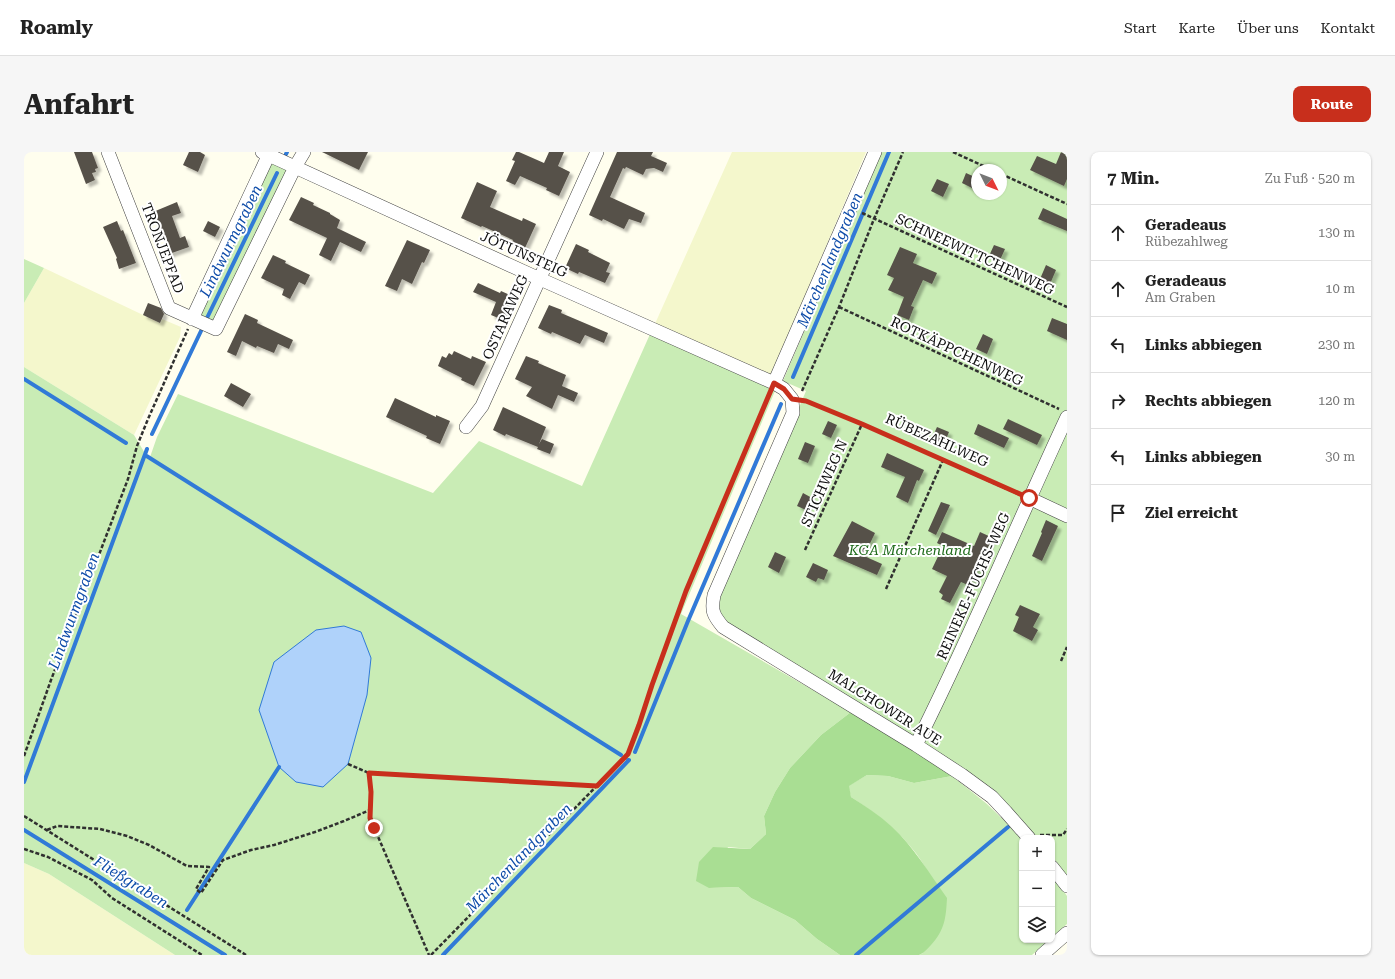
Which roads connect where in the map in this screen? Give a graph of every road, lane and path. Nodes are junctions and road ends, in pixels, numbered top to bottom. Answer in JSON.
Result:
{"nodes":[{"id":1,"x":108,"y":152,"type":"edge"},
{"id":2,"x":304,"y":152,"type":"edge"},
{"id":3,"x":597,"y":152,"type":"edge"},
{"id":4,"x":875,"y":152,"type":"edge"},
{"id":5,"x":904,"y":152,"type":"edge"},
{"id":6,"x":953,"y":152,"type":"edge"},
{"id":7,"x":267,"y":153,"type":"edge"},
{"id":8,"x":979,"y":164,"type":"edge"},
{"id":9,"x":295,"y":167,"type":"junction"},
{"id":10,"x":1007,"y":177,"type":"edge"},
{"id":11,"x":1067,"y":204,"type":"edge"},
{"id":12,"x":860,"y":212,"type":"dead end"},
{"id":13,"x":874,"y":219,"type":"junction"},
{"id":14,"x":540,"y":279,"type":"junction"},
{"id":15,"x":839,"y":307,"type":"junction"},
{"id":16,"x":1067,"y":307,"type":"edge"},
{"id":17,"x":192,"y":319,"type":"junction"},
{"id":18,"x":774,"y":383,"type":"junction"},
{"id":19,"x":792,"y":399,"type":"junction"},
{"id":20,"x":1063,"y":413,"type":"edge"},
{"id":21,"x":862,"y":424,"type":"junction"},
{"id":22,"x":466,"y":427,"type":"dead end"},
{"id":23,"x":944,"y":460,"type":"junction"},
{"id":24,"x":1029,"y":498,"type":"junction"},
{"id":25,"x":1067,"y":516,"type":"edge"},
{"id":26,"x":805,"y":550,"type":"dead end"},
{"id":27,"x":886,"y":589,"type":"dead end"},
{"id":28,"x":1067,"y":647,"type":"edge"},
{"id":29,"x":1061,"y":661,"type":"dead end"},
{"id":30,"x":916,"y":745,"type":"junction"},
{"id":31,"x":24,"y":756,"type":"edge"},
{"id":32,"x":348,"y":764,"type":"dead end"},
{"id":33,"x":369,"y":773,"type":"junction"},
{"id":34,"x":597,"y":786,"type":"junction"},
{"id":35,"x":370,"y":810,"type":"junction"},
{"id":36,"x":24,"y":816,"type":"edge"},
{"id":37,"x":1067,"y":829,"type":"edge"},
{"id":38,"x":46,"y":830,"type":"junction"},
{"id":39,"x":1026,"y":835,"type":"edge"},
{"id":40,"x":1055,"y":835,"type":"edge"},
{"id":41,"x":24,"y":849,"type":"edge"},
{"id":42,"x":1055,"y":871,"type":"edge"},
{"id":43,"x":1067,"y":886,"type":"edge"},
{"id":44,"x":1067,"y":933,"type":"edge"},
{"id":45,"x":202,"y":955,"type":"edge"},
{"id":46,"x":246,"y":955,"type":"edge"},
{"id":47,"x":430,"y":955,"type":"edge"},
{"id":48,"x":1042,"y":955,"type":"edge"}],
"edges":[{"from":1,"to":17,"type":"street","name":"TRONJEPFAD"},
{"from":2,"to":9,"type":"street"},
{"from":3,"to":14,"type":"street","name":"OSTARAWEG"},
{"from":4,"to":18,"type":"street"},
{"from":5,"to":13,"type":"path"},
{"from":6,"to":8,"type":"path"},
{"from":7,"to":9,"type":"street","name":"JÖTUNSTEIG"},
{"from":7,"to":17,"type":"street"},
{"from":9,"to":14,"type":"street","name":"JÖTUNSTEIG"},
{"from":9,"to":17,"type":"street","name":"TRONJEPFAD"},
{"from":10,"to":11,"type":"path"},
{"from":12,"to":13,"type":"path","name":"SCHNEEWITTCHENWEG"},
{"from":13,"to":15,"type":"path"},
{"from":13,"to":16,"type":"path","name":"SCHNEEWITTCHENWEG"},
{"from":14,"to":18,"type":"street","name":"JÖTUNSTEIG"},
{"from":14,"to":22,"type":"street","name":"OSTARAWEG"},
{"from":15,"to":19,"type":"path"},
{"from":15,"to":20,"type":"path","name":"ROTKÄPPCHENWEG"},
{"from":17,"to":31,"type":"path"},
{"from":18,"to":19,"type":"street","name":"JÖTUNSTEIG"},
{"from":18,"to":34,"type":"path"},
{"from":19,"to":21,"type":"path","name":"RÜBEZAHLWEG"},
{"from":19,"to":30,"type":"street","name":"MALCHOWER AUE"},
{"from":20,"to":24,"type":"street","name":"REINEKE-FUCHS-WEG"},
{"from":21,"to":23,"type":"path","name":"RÜBEZAHLWEG"},
{"from":21,"to":26,"type":"path","name":"STICHWEG N"},
{"from":23,"to":24,"type":"path","name":"RÜBEZAHLWEG"},
{"from":23,"to":27,"type":"path"},
{"from":24,"to":25,"type":"street"},
{"from":24,"to":30,"type":"street","name":"REINEKE-FUCHS-WEG"},
{"from":28,"to":29,"type":"path"},
{"from":30,"to":39,"type":"street","name":"MALCHOWER AUE"},
{"from":32,"to":33,"type":"path"},
{"from":33,"to":34,"type":"path"},
{"from":33,"to":35,"type":"path"},
{"from":34,"to":47,"type":"path"},
{"from":35,"to":38,"type":"path"},
{"from":35,"to":47,"type":"path"},
{"from":36,"to":38,"type":"path"},
{"from":37,"to":40,"type":"path"},
{"from":38,"to":46,"type":"path"},
{"from":41,"to":45,"type":"path"},
{"from":42,"to":43,"type":"street"},
{"from":44,"to":48,"type":"street"}]}
